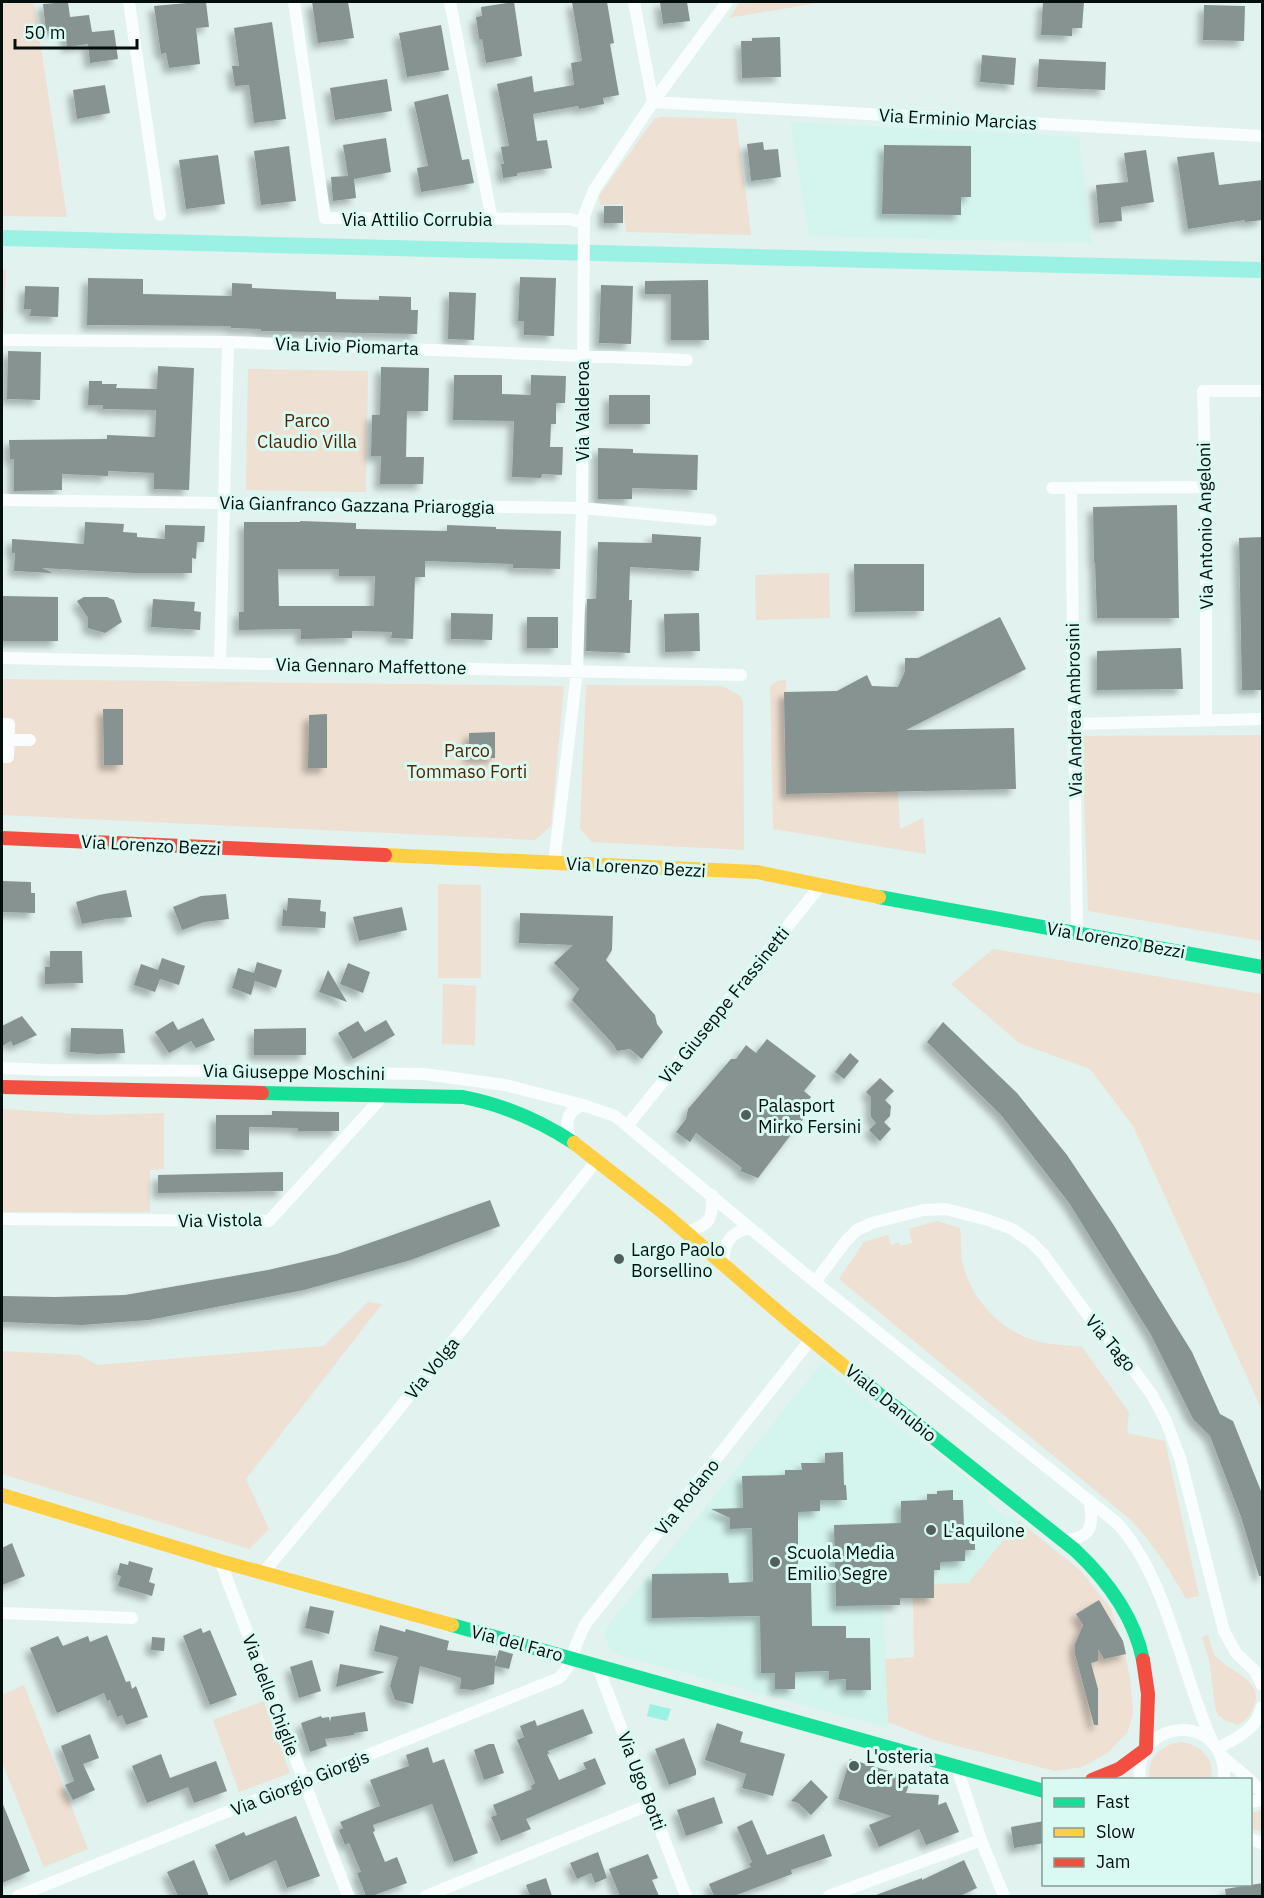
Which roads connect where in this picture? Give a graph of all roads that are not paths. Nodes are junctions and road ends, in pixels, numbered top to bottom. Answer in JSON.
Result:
{"nodes":[{"id":1,"x":129,"y":2,"type":"edge"},
{"id":2,"x":294,"y":2,"type":"edge"},
{"id":3,"x":450,"y":2,"type":"edge"},
{"id":4,"x":634,"y":2,"type":"edge"},
{"id":5,"x":727,"y":2,"type":"edge"},
{"id":6,"x":653,"y":102,"type":"junction"},
{"id":7,"x":1263,"y":136,"type":"edge"},
{"id":8,"x":160,"y":214,"type":"dead end"},
{"id":9,"x":492,"y":220,"type":"junction"},
{"id":10,"x":583,"y":223,"type":"junction"},
{"id":11,"x":6,"y":340,"type":"dead end"},
{"id":12,"x":228,"y":342,"type":"junction"},
{"id":13,"x":583,"y":355,"type":"junction"},
{"id":14,"x":687,"y":360,"type":"dead end"},
{"id":15,"x":1263,"y":391,"type":"edge"},
{"id":16,"x":1205,"y":487,"type":"junction"},
{"id":17,"x":1052,"y":488,"type":"dead end"},
{"id":18,"x":1071,"y":488,"type":"junction"},
{"id":19,"x":2,"y":500,"type":"edge"},
{"id":20,"x":224,"y":503,"type":"junction"},
{"id":21,"x":582,"y":508,"type":"junction"},
{"id":22,"x":711,"y":519,"type":"dead end"},
{"id":23,"x":2,"y":658,"type":"edge"},
{"id":24,"x":220,"y":663,"type":"junction"},
{"id":25,"x":577,"y":671,"type":"junction"},
{"id":26,"x":741,"y":675,"type":"dead end"},
{"id":27,"x":1263,"y":718,"type":"edge"},
{"id":28,"x":1206,"y":720,"type":"junction"},
{"id":29,"x":2,"y":724,"type":"edge"},
{"id":30,"x":1074,"y":724,"type":"junction"},
{"id":31,"x":9,"y":740,"type":"junction"},
{"id":32,"x":30,"y":740,"type":"dead end"},
{"id":33,"x":2,"y":757,"type":"edge"},
{"id":34,"x":2,"y":838,"type":"edge"},
{"id":35,"x":554,"y":863,"type":"junction"},
{"id":36,"x":820,"y":886,"type":"junction"},
{"id":37,"x":1077,"y":933,"type":"junction"},
{"id":38,"x":1263,"y":967,"type":"edge"},
{"id":39,"x":2,"y":1068,"type":"edge"},
{"id":40,"x":2,"y":1087,"type":"edge"},
{"id":41,"x":384,"y":1095,"type":"junction"},
{"id":42,"x":583,"y":1105,"type":"junction"},
{"id":43,"x":628,"y":1125,"type":"junction"},
{"id":44,"x":571,"y":1140,"type":"junction"},
{"id":45,"x":597,"y":1160,"type":"junction"},
{"id":46,"x":712,"y":1196,"type":"junction"},
{"id":47,"x":2,"y":1219,"type":"edge"},
{"id":48,"x":750,"y":1228,"type":"junction"},
{"id":49,"x":687,"y":1232,"type":"junction"},
{"id":50,"x":723,"y":1263,"type":"junction"},
{"id":51,"x":815,"y":1282,"type":"junction"},
{"id":52,"x":811,"y":1339,"type":"junction"},
{"id":53,"x":2,"y":1495,"type":"edge"},
{"id":54,"x":1089,"y":1500,"type":"junction"},
{"id":55,"x":1062,"y":1540,"type":"junction"},
{"id":56,"x":220,"y":1561,"type":"junction"},
{"id":57,"x":263,"y":1573,"type":"junction"},
{"id":58,"x":2,"y":1613,"type":"edge"},
{"id":59,"x":132,"y":1618,"type":"dead end"},
{"id":60,"x":571,"y":1658,"type":"junction"},
{"id":61,"x":597,"y":1665,"type":"junction"},
{"id":62,"x":1263,"y":1686,"type":"edge"},
{"id":63,"x":1263,"y":1707,"type":"edge"},
{"id":64,"x":1217,"y":1748,"type":"junction"},
{"id":65,"x":1146,"y":1749,"type":"junction"},
{"id":66,"x":956,"y":1765,"type":"junction"},
{"id":67,"x":1095,"y":1778,"type":"edge"},
{"id":68,"x":1140,"y":1778,"type":"edge"},
{"id":69,"x":1224,"y":1778,"type":"edge"},
{"id":70,"x":1248,"y":1778,"type":"edge"},
{"id":71,"x":304,"y":1782,"type":"junction"},
{"id":72,"x":1252,"y":1782,"type":"edge"},
{"id":73,"x":1040,"y":1788,"type":"edge"},
{"id":74,"x":1263,"y":1793,"type":"edge"},
{"id":75,"x":651,"y":1804,"type":"junction"},
{"id":76,"x":981,"y":1840,"type":"junction"},
{"id":77,"x":18,"y":1896,"type":"edge"},
{"id":78,"x":348,"y":1896,"type":"edge"},
{"id":79,"x":426,"y":1896,"type":"edge"},
{"id":80,"x":686,"y":1896,"type":"edge"},
{"id":81,"x":829,"y":1896,"type":"edge"},
{"id":82,"x":1005,"y":1896,"type":"edge"}],
"edges":[{"from":1,"to":8,"type":"street"},
{"from":2,"to":9,"type":"street","name":"Via Attilio Corrubia"},
{"from":3,"to":9,"type":"street"},
{"from":4,"to":6,"type":"street"},
{"from":5,"to":6,"type":"street","name":"Via Valderoa"},
{"from":6,"to":7,"type":"street","name":"Via Erminio Marcias"},
{"from":6,"to":10,"type":"street","name":"Via Valderoa"},
{"from":9,"to":10,"type":"street","name":"Via Attilio Corrubia"},
{"from":10,"to":13,"type":"street","name":"Via Valderoa"},
{"from":11,"to":12,"type":"street","name":"Via Livio Piomarta"},
{"from":12,"to":13,"type":"street","name":"Via Livio Piomarta"},
{"from":12,"to":20,"type":"street"},
{"from":13,"to":14,"type":"street","name":"Via Livio Piomarta"},
{"from":13,"to":21,"type":"street","name":"Via Valderoa"},
{"from":15,"to":16,"type":"street","name":"Via Antonio Angeloni"},
{"from":16,"to":18,"type":"street"},
{"from":16,"to":28,"type":"street","name":"Via Antonio Angeloni"},
{"from":17,"to":18,"type":"street"},
{"from":18,"to":30,"type":"street","name":"Via Andrea Ambrosini"},
{"from":19,"to":20,"type":"street","name":"Via Gianfranco Gazzana Priaroggia"},
{"from":20,"to":21,"type":"street","name":"Via Gianfranco Gazzana Priaroggia"},
{"from":20,"to":24,"type":"street"},
{"from":21,"to":22,"type":"street","name":"Via Gianfranco Gazzana Priaroggia"},
{"from":21,"to":25,"type":"street","name":"Via Valderoa"},
{"from":23,"to":24,"type":"street","name":"Via Gennaro Maffettone"},
{"from":24,"to":25,"type":"street","name":"Via Gennaro Maffettone"},
{"from":25,"to":26,"type":"street","name":"Via Gennaro Maffettone"},
{"from":25,"to":35,"type":"street","name":"Via Valderoa"},
{"from":27,"to":28,"type":"street"},
{"from":28,"to":30,"type":"street"},
{"from":29,"to":31,"type":"street"},
{"from":30,"to":37,"type":"street","name":"Via Andrea Ambrosini"},
{"from":31,"to":32,"type":"street"},
{"from":31,"to":33,"type":"street"},
{"from":34,"to":35,"type":"street","name":"Via Lorenzo Bezzi"},
{"from":35,"to":36,"type":"street","name":"Via Lorenzo Bezzi"},
{"from":36,"to":37,"type":"street","name":"Via Lorenzo Bezzi"},
{"from":36,"to":43,"type":"street","name":"Via Giuseppe Frassinetti"},
{"from":37,"to":38,"type":"street","name":"Via Lorenzo Bezzi"},
{"from":39,"to":42,"type":"street","name":"Via Giuseppe Moschini"},
{"from":40,"to":41,"type":"street","name":"Via Giuseppe Moschini"},
{"from":41,"to":44,"type":"street","name":"Via Giuseppe Moschini"},
{"from":41,"to":47,"type":"street","name":"Via Vistola"},
{"from":42,"to":43,"type":"street"},
{"from":42,"to":44,"type":"street"},
{"from":43,"to":46,"type":"street"},
{"from":44,"to":45,"type":"street","name":"Viale Danubio"},
{"from":45,"to":49,"type":"street","name":"Viale Danubio"},
{"from":45,"to":57,"type":"street","name":"Via Volga"},
{"from":46,"to":48,"type":"street"},
{"from":46,"to":49,"type":"street"},
{"from":48,"to":50,"type":"street"},
{"from":48,"to":51,"type":"street"},
{"from":49,"to":50,"type":"street","name":"Viale Danubio"},
{"from":50,"to":52,"type":"street","name":"Viale Danubio"},
{"from":51,"to":54,"type":"street"},
{"from":51,"to":62,"type":"street","name":"Via Tago"},
{"from":52,"to":55,"type":"street","name":"Viale Danubio"},
{"from":52,"to":60,"type":"street","name":"Via Rodano"},
{"from":53,"to":56,"type":"street","name":"Via del Faro"},
{"from":54,"to":55,"type":"street"},
{"from":54,"to":64,"type":"street"},
{"from":55,"to":65,"type":"street","name":"Viale Danubio"},
{"from":56,"to":57,"type":"street","name":"Via del Faro"},
{"from":56,"to":71,"type":"street","name":"Via delle Chiglie"},
{"from":57,"to":60,"type":"street","name":"Via del Faro"},
{"from":58,"to":59,"type":"street"},
{"from":60,"to":61,"type":"street","name":"Via del Faro"},
{"from":60,"to":71,"type":"street","name":"Via Giorgio Giorgis"},
{"from":61,"to":66,"type":"street","name":"Via del Faro"},
{"from":61,"to":75,"type":"street","name":"Via Ugo Botti"},
{"from":63,"to":64,"type":"street"},
{"from":64,"to":65,"type":"street"},
{"from":64,"to":69,"type":"street"},
{"from":64,"to":70,"type":"street"},
{"from":65,"to":67,"type":"street"},
{"from":65,"to":68,"type":"street"},
{"from":66,"to":73,"type":"street","name":"Via del Faro"},
{"from":66,"to":76,"type":"street"},
{"from":71,"to":77,"type":"street","name":"Via Giorgio Giorgis"},
{"from":71,"to":78,"type":"street","name":"Via delle Chiglie"},
{"from":72,"to":74,"type":"street"},
{"from":75,"to":79,"type":"street"},
{"from":75,"to":80,"type":"street","name":"Via Ugo Botti"},
{"from":76,"to":81,"type":"street"},
{"from":76,"to":82,"type":"street"}]}
